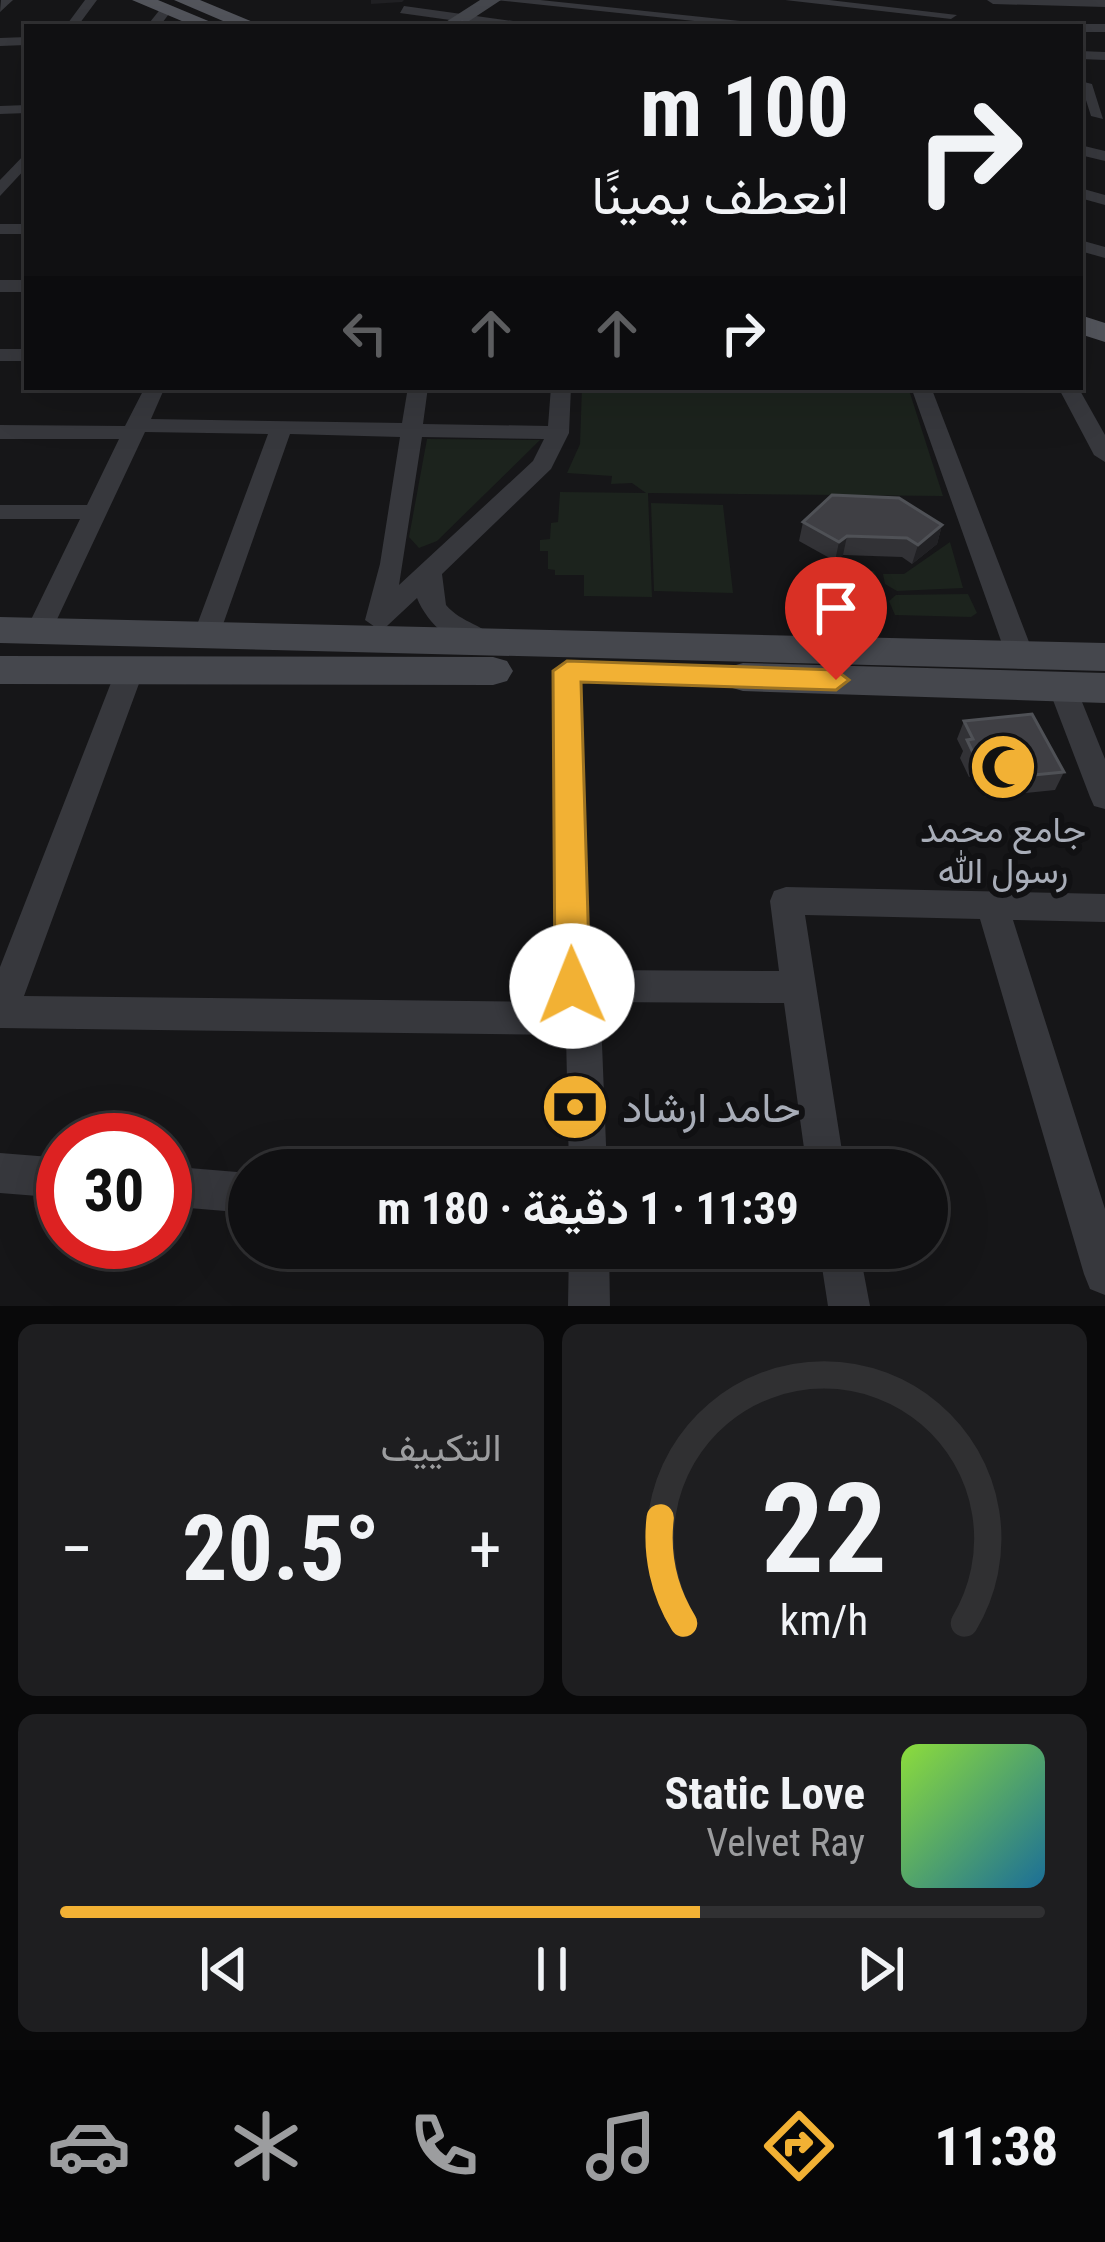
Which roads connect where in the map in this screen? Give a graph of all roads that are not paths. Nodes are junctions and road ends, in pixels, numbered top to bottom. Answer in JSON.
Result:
{"nodes":[{"id":1,"x":7,"y":0,"type":"edge"},
{"id":2,"x":142,"y":0,"type":"edge"},
{"id":3,"x":496,"y":0,"type":"edge"},
{"id":4,"x":713,"y":0,"type":"edge"},
{"id":5,"x":791,"y":0,"type":"edge"},
{"id":6,"x":993,"y":0,"type":"edge"},
{"id":7,"x":519,"y":1,"type":"edge"},
{"id":8,"x":1056,"y":1,"type":"edge"},
{"id":9,"x":1105,"y":3,"type":"edge"},
{"id":10,"x":189,"y":4,"type":"edge"},
{"id":11,"x":0,"y":8,"type":"edge"},
{"id":12,"x":404,"y":9,"type":"edge"},
{"id":13,"x":890,"y":11,"type":"junction"},
{"id":14,"x":951,"y":17,"type":"edge"},
{"id":15,"x":454,"y":22,"type":"edge"},
{"id":16,"x":157,"y":24,"type":"edge"},
{"id":17,"x":246,"y":24,"type":"edge"},
{"id":18,"x":706,"y":24,"type":"edge"},
{"id":19,"x":888,"y":24,"type":"edge"},
{"id":20,"x":1022,"y":24,"type":"edge"},
{"id":21,"x":1083,"y":84,"type":"edge"},
{"id":22,"x":1105,"y":85,"type":"edge"},
{"id":23,"x":1101,"y":117,"type":"edge"},
{"id":24,"x":24,"y":161,"type":"edge"},
{"id":25,"x":3,"y":187,"type":"edge"},
{"id":26,"x":154,"y":390,"type":"edge"},
{"id":27,"x":418,"y":390,"type":"edge"},
{"id":28,"x":561,"y":390,"type":"edge"},
{"id":29,"x":922,"y":390,"type":"edge"},
{"id":30,"x":1070,"y":390,"type":"edge"},
{"id":31,"x":136,"y":429,"type":"junction"},
{"id":32,"x":412,"y":430,"type":"junction"},
{"id":33,"x":280,"y":431,"type":"junction"},
{"id":34,"x":0,"y":432,"type":"edge"},
{"id":35,"x":558,"y":434,"type":"junction"},
{"id":36,"x":1105,"y":455,"type":"edge"},
{"id":37,"x":0,"y":512,"type":"edge"},
{"id":38,"x":93,"y":512,"type":"junction"},
{"id":39,"x":392,"y":564,"type":"junction"},
{"id":40,"x":427,"y":572,"type":"junction"},
{"id":41,"x":19,"y":630,"type":"edge"},
{"id":42,"x":376,"y":631,"type":"junction"},
{"id":43,"x":207,"y":632,"type":"junction"},
{"id":44,"x":502,"y":645,"type":"junction"},
{"id":45,"x":1020,"y":656,"type":"junction"},
{"id":46,"x":1105,"y":657,"type":"edge"},
{"id":47,"x":698,"y":662,"type":"junction"},
{"id":48,"x":0,"y":670,"type":"edge"},
{"id":49,"x":130,"y":670,"type":"junction"},
{"id":50,"x":567,"y":671,"type":"junction"},
{"id":51,"x":1062,"y":687,"type":"junction"},
{"id":52,"x":1105,"y":688,"type":"edge"},
{"id":53,"x":1105,"y":797,"type":"edge"},
{"id":54,"x":992,"y":906,"type":"junction"},
{"id":55,"x":1105,"y":908,"type":"edge"},
{"id":56,"x":797,"y":987,"type":"junction"},
{"id":57,"x":578,"y":1002,"type":"junction"},
{"id":58,"x":0,"y":1012,"type":"edge"},
{"id":59,"x":587,"y":1149,"type":"edge"},
{"id":60,"x":823,"y":1149,"type":"edge"},
{"id":61,"x":0,"y":1173,"type":"edge"},
{"id":62,"x":36,"y":1176,"type":"edge"},
{"id":63,"x":192,"y":1188,"type":"edge"},
{"id":64,"x":228,"y":1190,"type":"edge"},
{"id":65,"x":589,"y":1269,"type":"edge"},
{"id":66,"x":843,"y":1269,"type":"edge"},
{"id":67,"x":1105,"y":1274,"type":"edge"},
{"id":68,"x":590,"y":1306,"type":"edge"},
{"id":69,"x":849,"y":1306,"type":"edge"}],
"edges":[{"from":1,"to":11,"type":"street"},
{"from":2,"to":10,"type":"main road"},
{"from":3,"to":7,"type":"street"},
{"from":3,"to":15,"type":"street"},
{"from":4,"to":18,"type":"street"},
{"from":5,"to":13,"type":"street"},
{"from":6,"to":8,"type":"street"},
{"from":7,"to":18,"type":"street"},
{"from":8,"to":9,"type":"street"},
{"from":10,"to":16,"type":"street"},
{"from":10,"to":17,"type":"main road"},
{"from":12,"to":15,"type":"street"},
{"from":13,"to":14,"type":"street"},
{"from":13,"to":19,"type":"street"},
{"from":14,"to":20,"type":"street"},
{"from":21,"to":22,"type":"street"},
{"from":21,"to":23,"type":"street"},
{"from":24,"to":25,"type":"street"},
{"from":26,"to":31,"type":"street"},
{"from":27,"to":32,"type":"street"},
{"from":28,"to":35,"type":"street"},
{"from":29,"to":45,"type":"street"},
{"from":30,"to":36,"type":"street"},
{"from":31,"to":33,"type":"street"},
{"from":31,"to":34,"type":"street"},
{"from":31,"to":38,"type":"street"},
{"from":32,"to":33,"type":"street"},
{"from":32,"to":35,"type":"street"},
{"from":32,"to":39,"type":"street"},
{"from":33,"to":43,"type":"street"},
{"from":35,"to":40,"type":"street"},
{"from":37,"to":38,"type":"street"},
{"from":38,"to":41,"type":"street"},
{"from":39,"to":40,"type":"street"},
{"from":39,"to":42,"type":"street"},
{"from":40,"to":42,"type":"street"},
{"from":40,"to":44,"type":"street"},
{"from":41,"to":43,"type":"street"},
{"from":42,"to":43,"type":"street"},
{"from":42,"to":44,"type":"street"},
{"from":44,"to":47,"type":"street"},
{"from":45,"to":46,"type":"street"},
{"from":45,"to":47,"type":"street"},
{"from":47,"to":50,"type":"street"},
{"from":47,"to":51,"type":"street"},
{"from":48,"to":49,"type":"street"},
{"from":49,"to":50,"type":"street"},
{"from":49,"to":58,"type":"street"},
{"from":50,"to":57,"type":"street"},
{"from":51,"to":52,"type":"street"},
{"from":51,"to":53,"type":"street"},
{"from":54,"to":55,"type":"street"},
{"from":54,"to":56,"type":"street"},
{"from":54,"to":67,"type":"street"},
{"from":56,"to":57,"type":"street"},
{"from":56,"to":60,"type":"street"},
{"from":57,"to":58,"type":"street"},
{"from":57,"to":59,"type":"street"},
{"from":61,"to":62,"type":"street"},
{"from":63,"to":64,"type":"street"},
{"from":65,"to":68,"type":"street"},
{"from":66,"to":69,"type":"street"}]}
